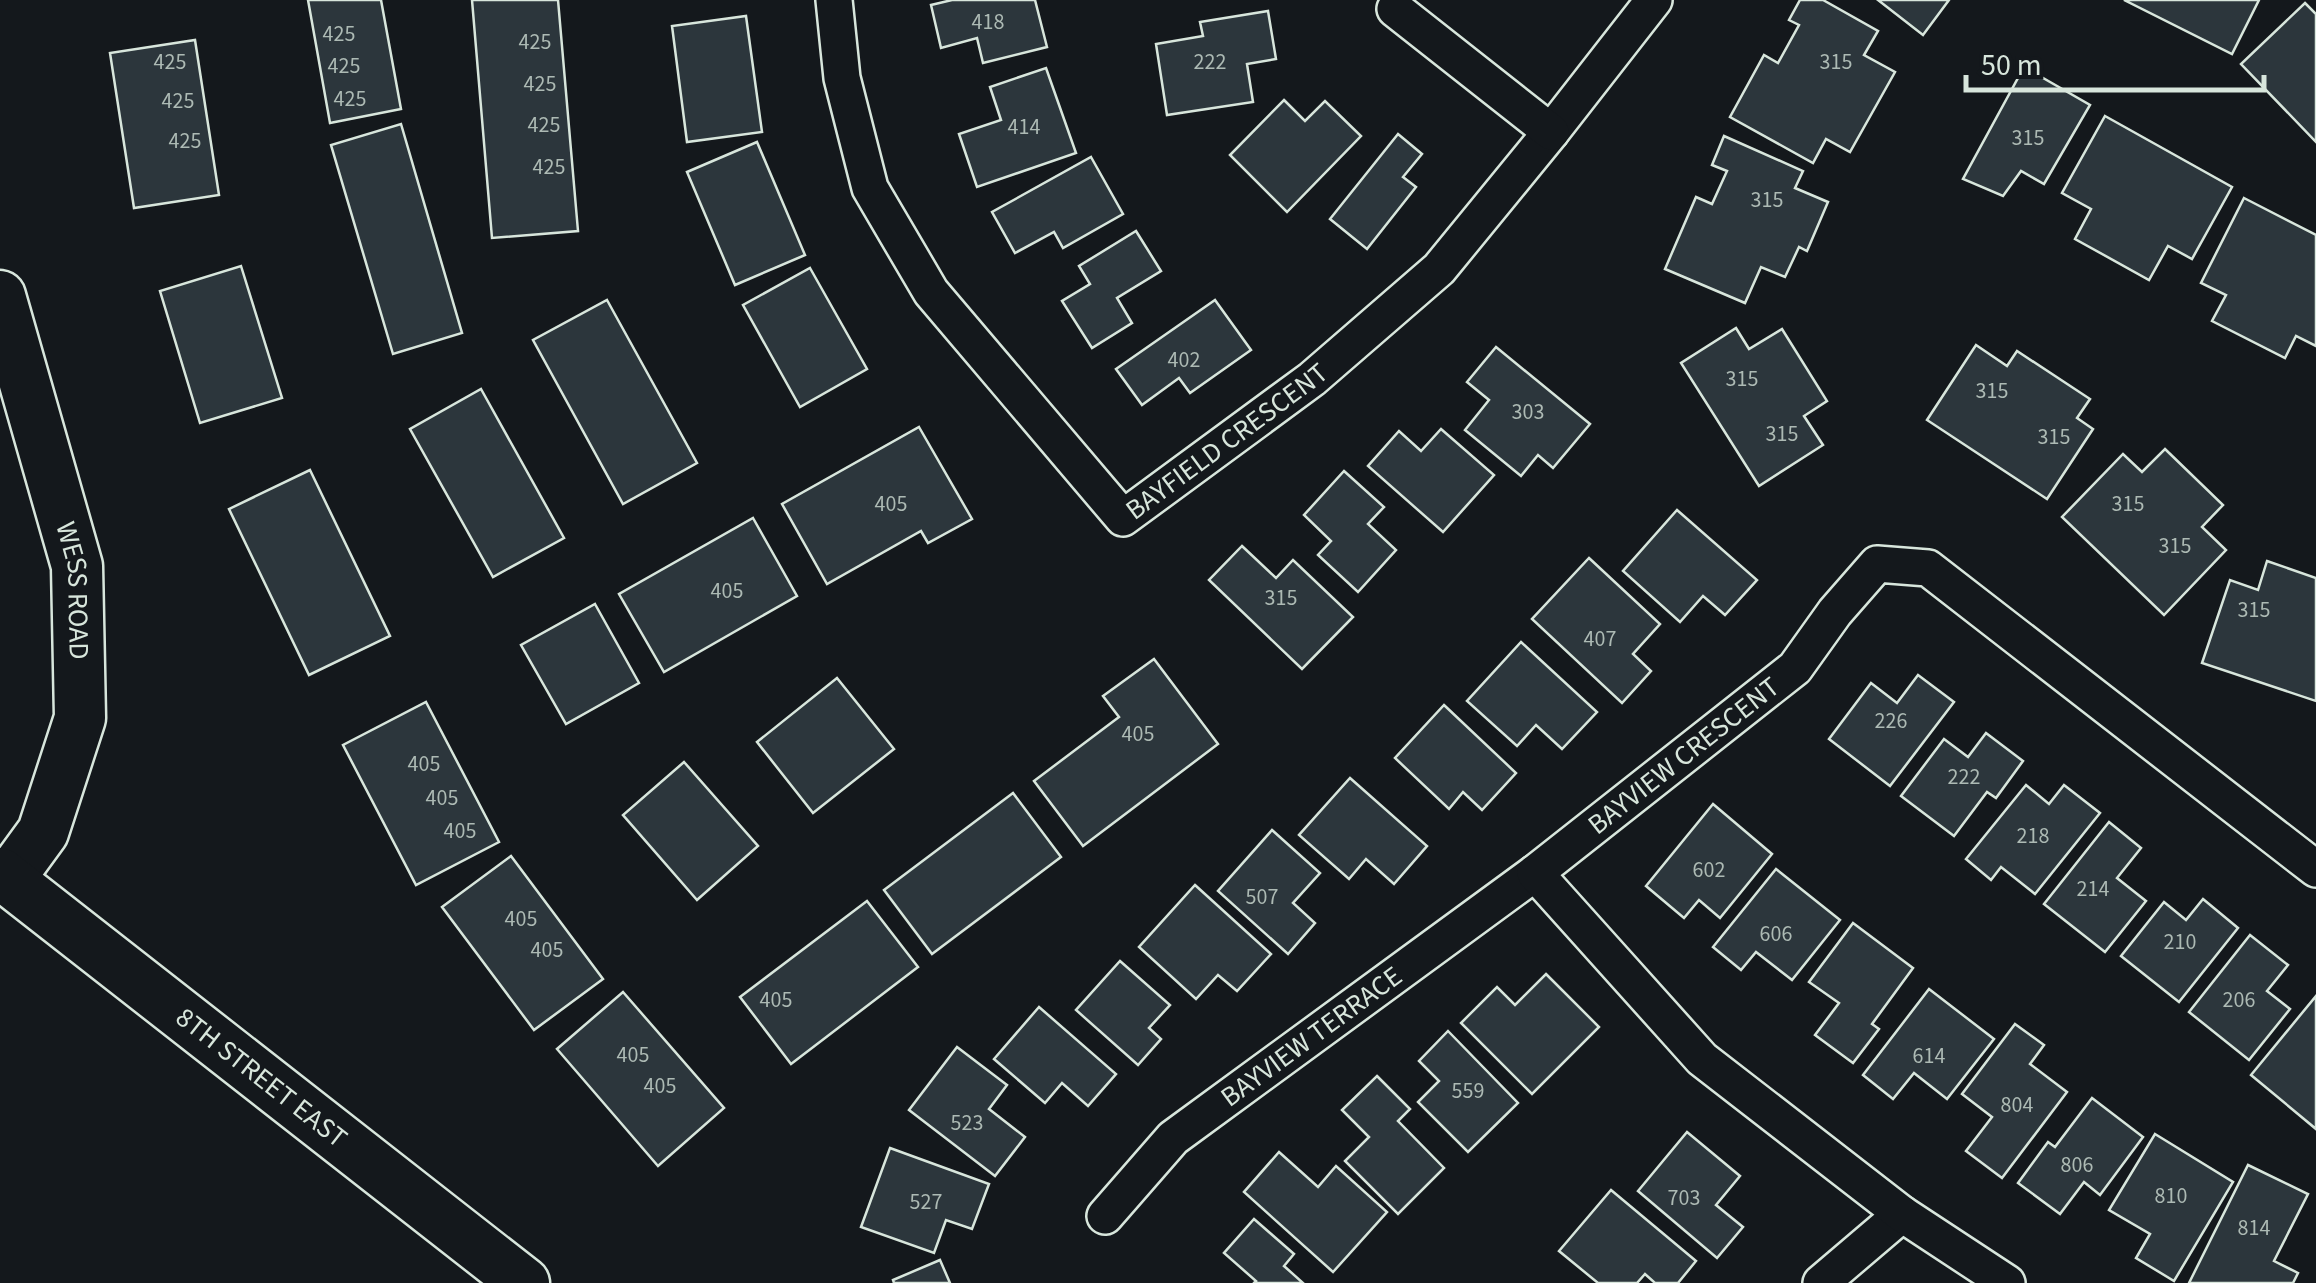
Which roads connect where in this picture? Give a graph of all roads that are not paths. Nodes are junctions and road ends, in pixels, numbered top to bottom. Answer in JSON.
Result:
{"nodes":[{"id":1,"x":834,"y":0,"type":"edge"},
{"id":2,"x":1654,"y":0,"type":"edge"},
{"id":3,"x":1395,"y":9,"type":"dead end"},
{"id":4,"x":1551,"y":132,"type":"junction"},
{"id":5,"x":0,"y":296,"type":"edge"},
{"id":6,"x":2316,"y":869,"type":"edge"},
{"id":7,"x":1535,"y":872,"type":"junction"},
{"id":8,"x":4,"y":876,"type":"edge"},
{"id":9,"x":1902,"y":1214,"type":"junction"},
{"id":10,"x":1105,"y":1216,"type":"dead end"},
{"id":11,"x":524,"y":1283,"type":"edge"},
{"id":12,"x":1821,"y":1283,"type":"edge"},
{"id":13,"x":2007,"y":1283,"type":"edge"}],
"edges":[{"from":1,"to":4,"type":"street","name":"BAYFIELD CRESCENT"},
{"from":2,"to":4,"type":"street","name":"BAYFIELD CRESCENT"},
{"from":3,"to":4,"type":"street"},
{"from":5,"to":8,"type":"main road","name":"WESS ROAD"},
{"from":6,"to":7,"type":"street","name":"BAYVIEW CRESCENT"},
{"from":7,"to":9,"type":"street"},
{"from":7,"to":10,"type":"street","name":"BAYVIEW TERRACE"},
{"from":8,"to":11,"type":"main road","name":"8TH STREET EAST"},
{"from":9,"to":12,"type":"street"},
{"from":9,"to":13,"type":"street"}]}
